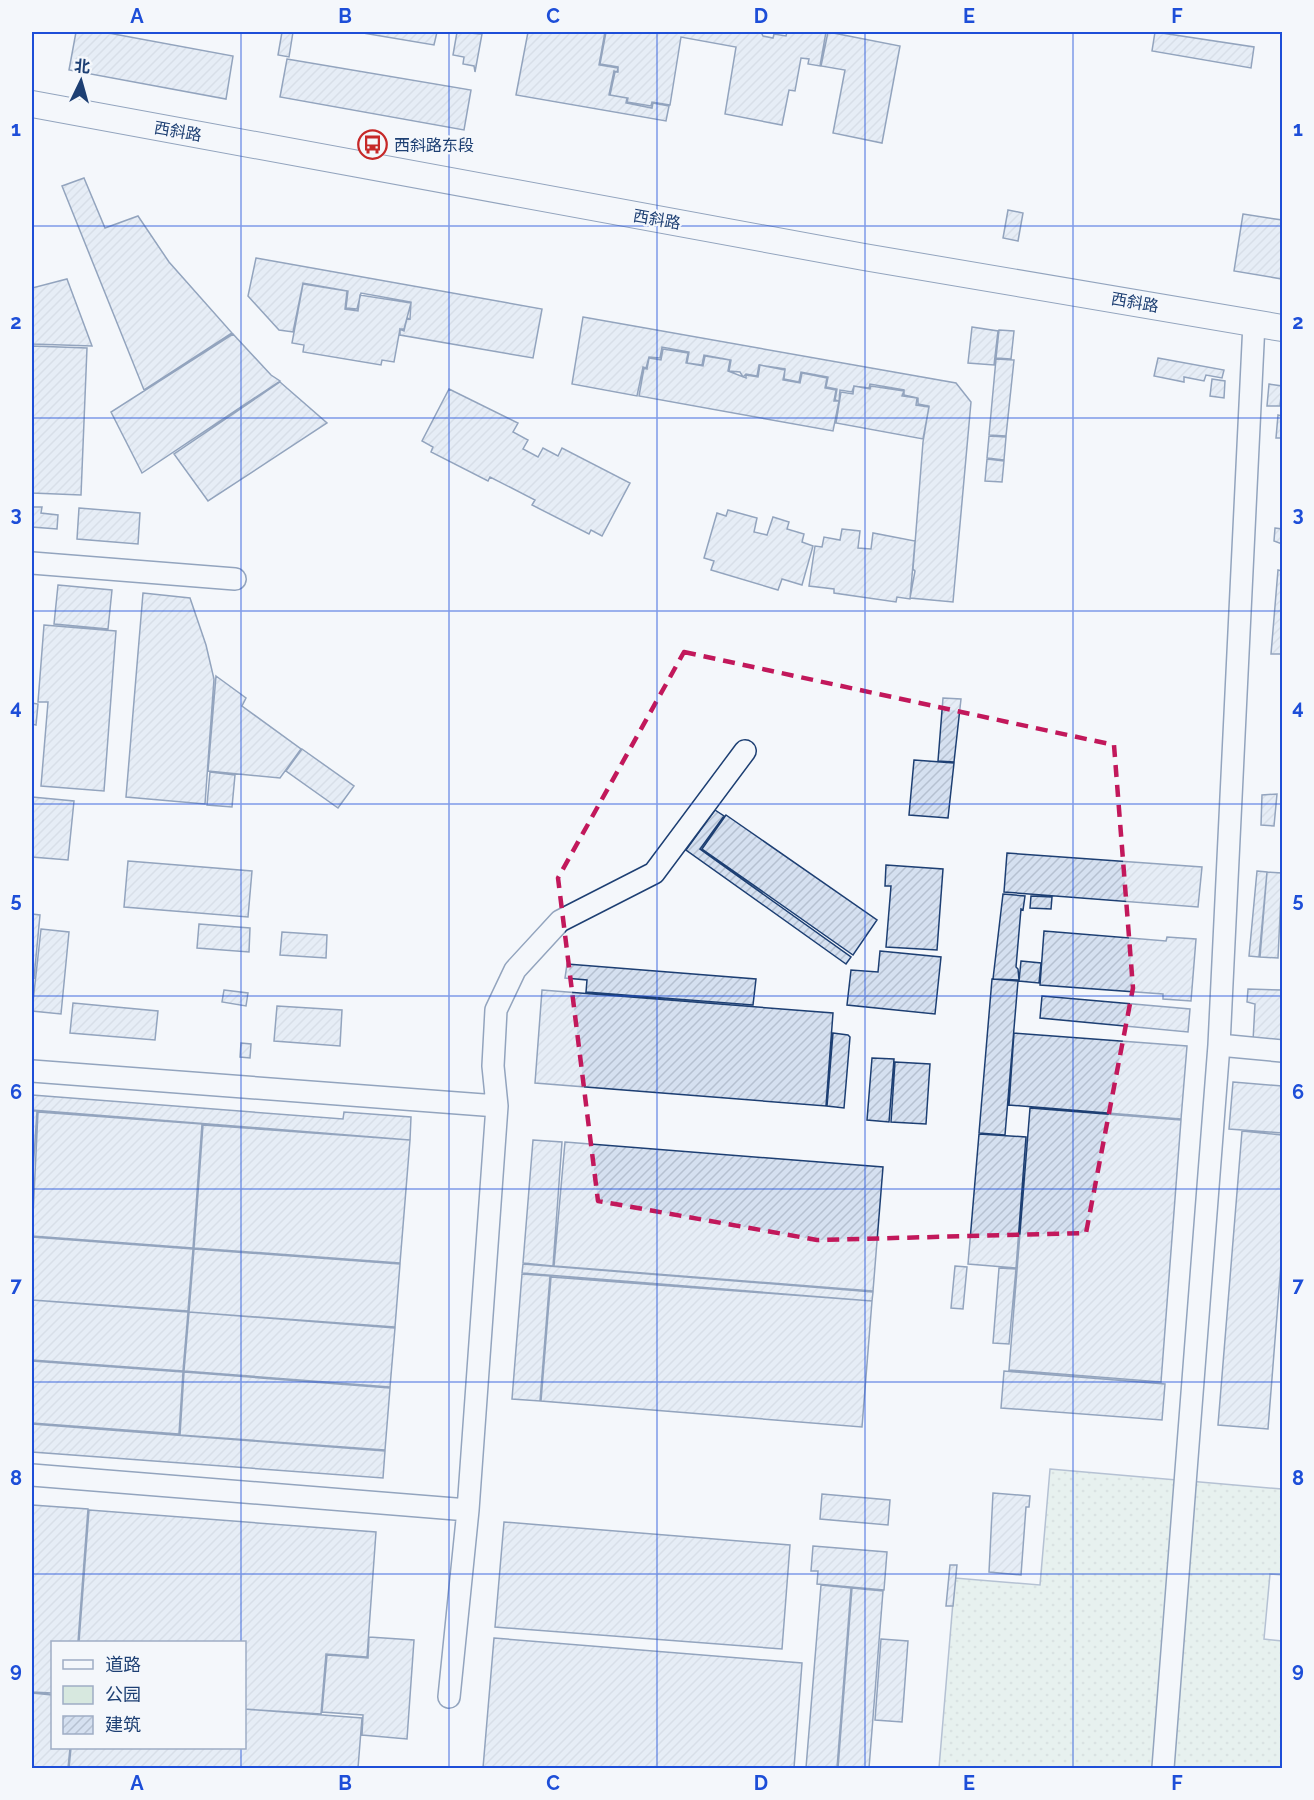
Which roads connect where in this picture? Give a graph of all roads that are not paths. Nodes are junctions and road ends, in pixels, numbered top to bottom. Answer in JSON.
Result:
{"nodes":[{"id":1,"x":32,"y":104,"type":"edge"},
{"id":2,"x":1254,"y":323,"type":"junction"},
{"id":3,"x":1282,"y":328,"type":"edge"},
{"id":4,"x":32,"y":563,"type":"edge"},
{"id":5,"x":235,"y":579,"type":"dead end"},
{"id":6,"x":745,"y":751,"type":"dead end"},
{"id":7,"x":1219,"y":1045,"type":"junction"},
{"id":8,"x":1282,"y":1051,"type":"edge"},
{"id":9,"x":32,"y":1071,"type":"edge"},
{"id":10,"x":497,"y":1106,"type":"junction"},
{"id":11,"x":32,"y":1475,"type":"edge"},
{"id":12,"x":468,"y":1510,"type":"junction"},
{"id":13,"x":449,"y":1697,"type":"dead end"},
{"id":14,"x":1162,"y":1768,"type":"edge"}],
"edges":[{"from":1,"to":2,"type":"street","name":"西斜路"},
{"from":2,"to":3,"type":"street","name":"西斜路"},
{"from":2,"to":7,"type":"street"},
{"from":4,"to":5,"type":"street"},
{"from":6,"to":10,"type":"street"},
{"from":7,"to":8,"type":"street"},
{"from":7,"to":14,"type":"street"},
{"from":9,"to":10,"type":"street"},
{"from":10,"to":12,"type":"street"},
{"from":11,"to":12,"type":"street"},
{"from":12,"to":13,"type":"street"}]}
